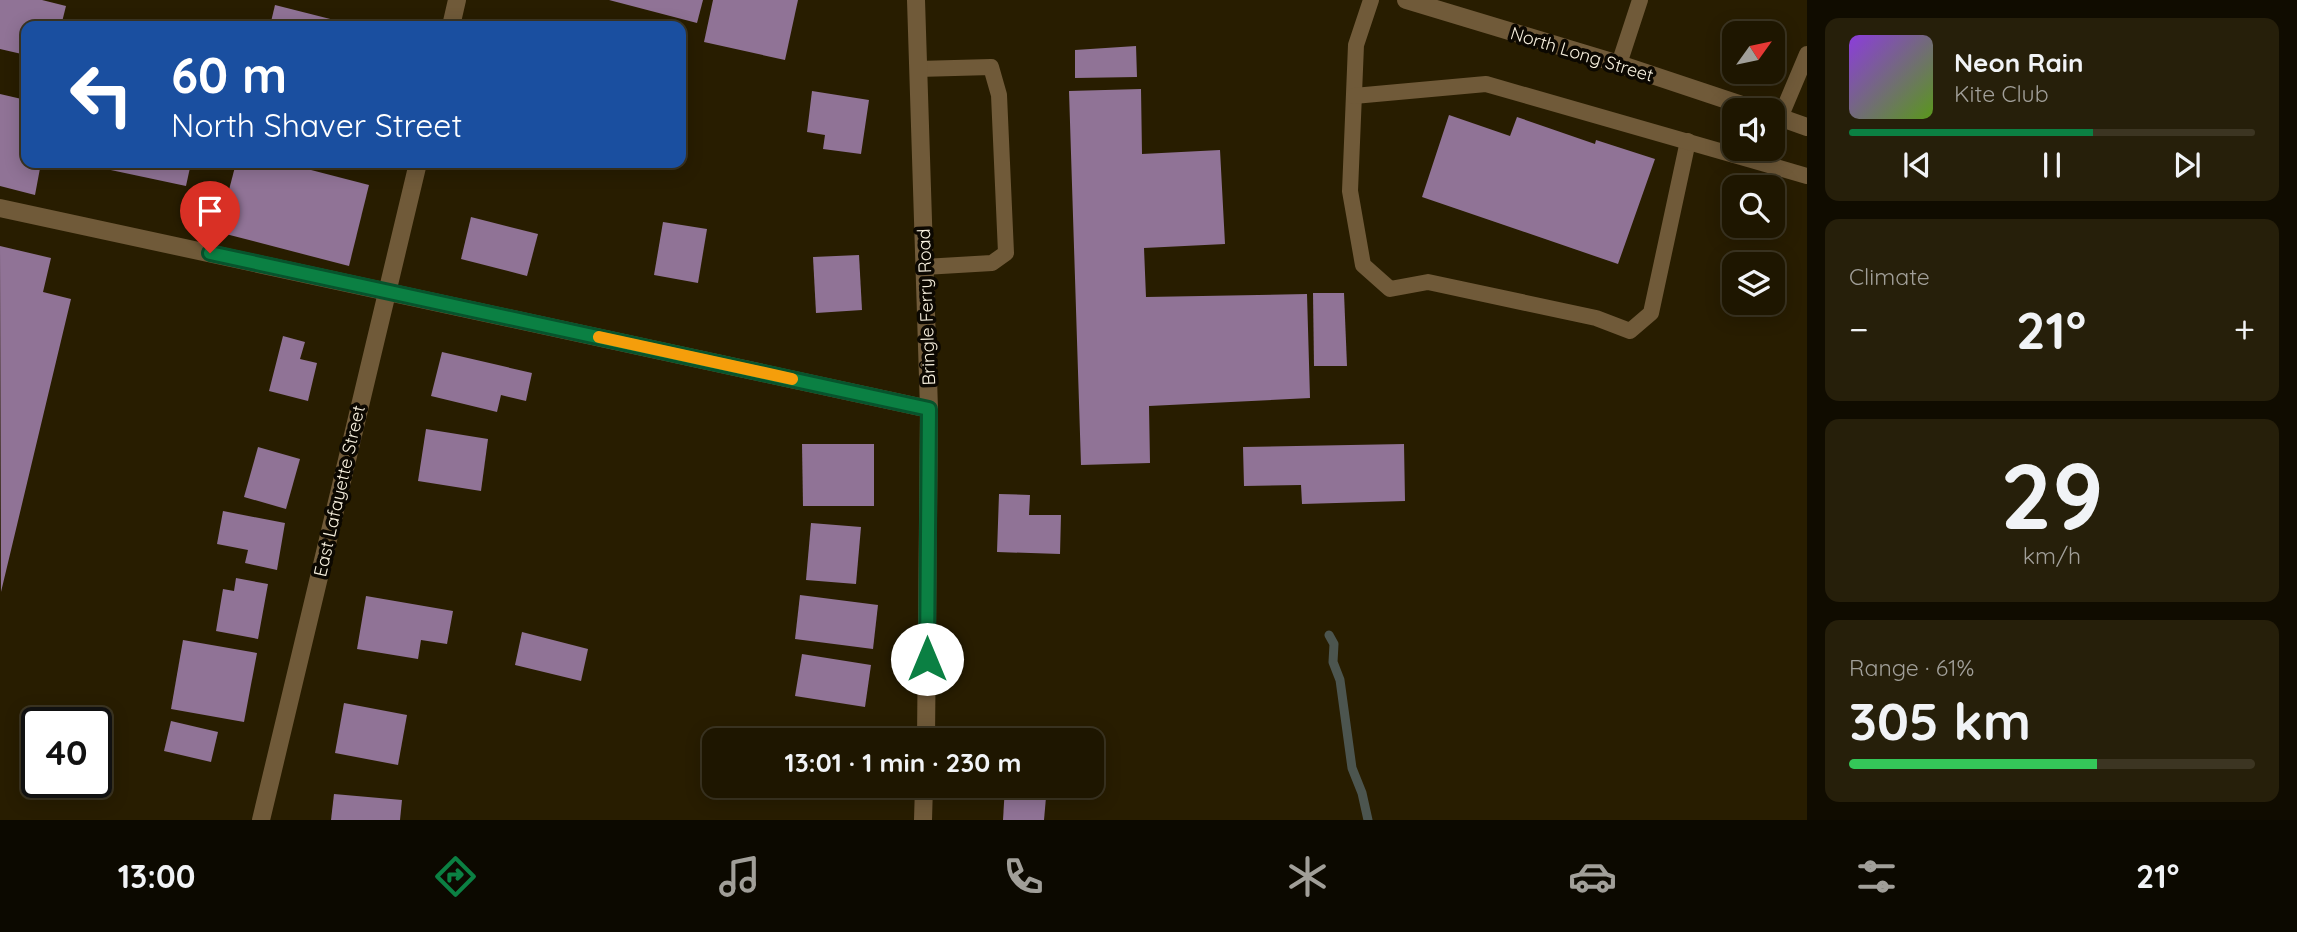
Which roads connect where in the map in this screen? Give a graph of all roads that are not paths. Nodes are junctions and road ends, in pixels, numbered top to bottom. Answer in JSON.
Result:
{"nodes":[{"id":1,"x":457,"y":0,"type":"edge"},
{"id":2,"x":916,"y":0,"type":"edge"},
{"id":3,"x":1371,"y":0,"type":"edge"},
{"id":4,"x":1406,"y":0,"type":"edge"},
{"id":5,"x":1640,"y":0,"type":"edge"},
{"id":6,"x":1455,"y":7,"type":"edge"},
{"id":7,"x":452,"y":21,"type":"edge"},
{"id":8,"x":1807,"y":54,"type":"edge"},
{"id":9,"x":1619,"y":64,"type":"junction"},
{"id":10,"x":918,"y":69,"type":"junction"},
{"id":11,"x":1354,"y":96,"type":"junction"},
{"id":12,"x":1722,"y":98,"type":"edge"},
{"id":13,"x":1785,"y":100,"type":"edge"},
{"id":14,"x":1785,"y":120,"type":"edge"},
{"id":15,"x":1807,"y":127,"type":"edge"},
{"id":16,"x":1688,"y":141,"type":"junction"},
{"id":17,"x":417,"y":168,"type":"edge"},
{"id":18,"x":1807,"y":176,"type":"edge"},
{"id":19,"x":0,"y":208,"type":"edge"},
{"id":20,"x":925,"y":267,"type":"junction"},
{"id":21,"x":387,"y":291,"type":"junction"},
{"id":22,"x":929,"y":409,"type":"junction"},
{"id":23,"x":926,"y":728,"type":"edge"},
{"id":24,"x":924,"y":798,"type":"edge"},
{"id":25,"x":261,"y":820,"type":"edge"},
{"id":26,"x":923,"y":820,"type":"edge"}],
"edges":[{"from":1,"to":7,"type":"street"},
{"from":2,"to":10,"type":"street","name":"Bringle Ferry Road"},
{"from":3,"to":11,"type":"lane"},
{"from":4,"to":6,"type":"street","name":"North Long Street"},
{"from":5,"to":9,"type":"lane"},
{"from":6,"to":9,"type":"street","name":"North Long Street"},
{"from":8,"to":13,"type":"lane"},
{"from":9,"to":12,"type":"street","name":"North Long Street"},
{"from":10,"to":20,"type":"street","name":"Bringle Ferry Road"},
{"from":10,"to":20,"type":"lane"},
{"from":11,"to":16,"type":"lane"},
{"from":11,"to":16,"type":"lane"},
{"from":14,"to":15,"type":"street"},
{"from":16,"to":18,"type":"lane"},
{"from":17,"to":21,"type":"street","name":"East Lafayette Street"},
{"from":19,"to":21,"type":"street"},
{"from":20,"to":22,"type":"street","name":"Bringle Ferry Road"},
{"from":21,"to":22,"type":"street"},
{"from":21,"to":25,"type":"street","name":"East Lafayette Street"},
{"from":22,"to":23,"type":"street","name":"Bringle Ferry Road"},
{"from":24,"to":26,"type":"street"}]}
